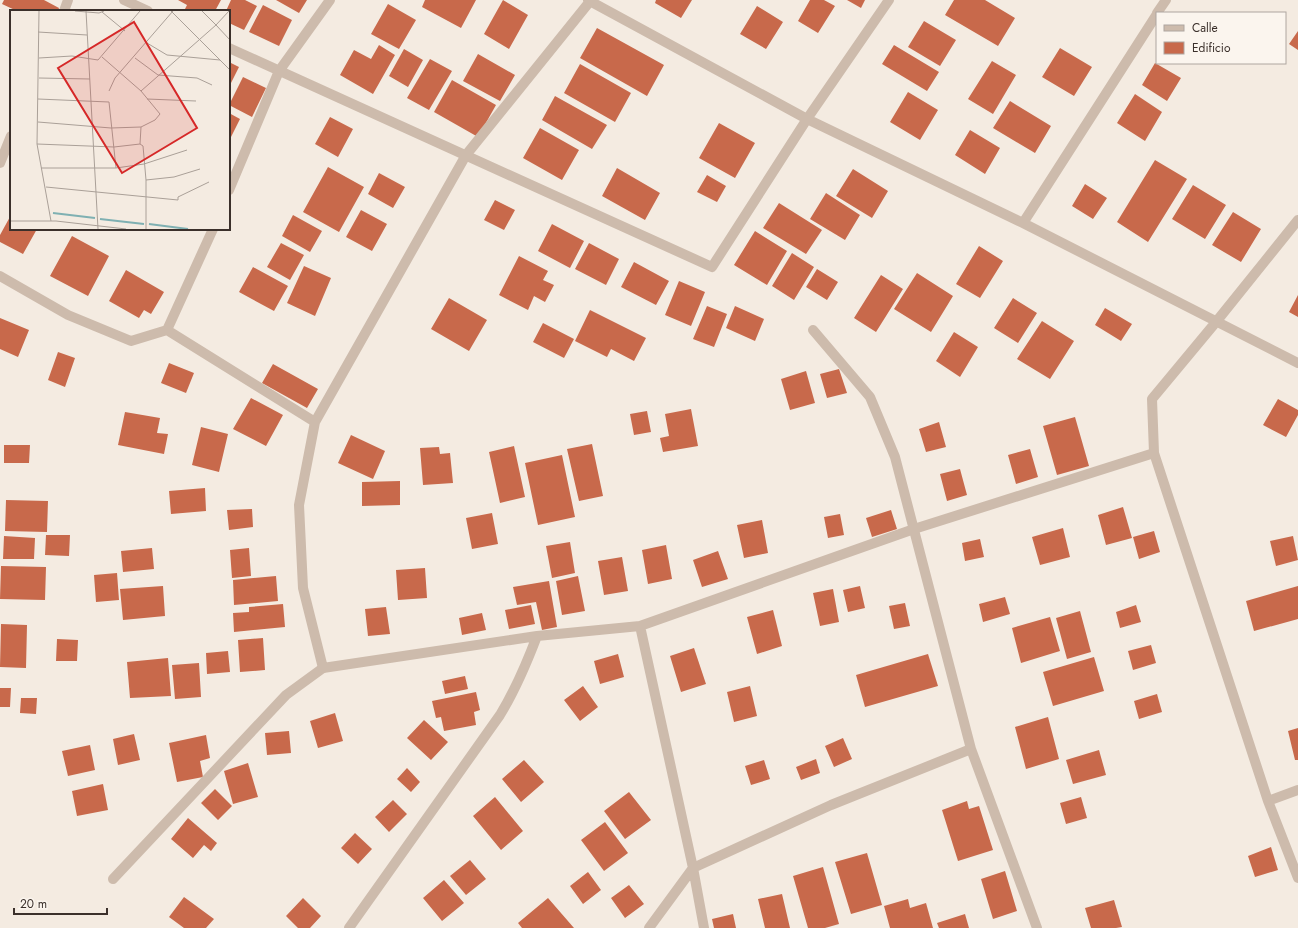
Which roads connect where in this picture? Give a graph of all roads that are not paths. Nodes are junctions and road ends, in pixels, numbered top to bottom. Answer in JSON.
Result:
{"nodes":[{"id":1,"x":68,"y":0,"type":"edge"},
{"id":2,"x":124,"y":0,"type":"edge"},
{"id":3,"x":330,"y":0,"type":"edge"},
{"id":4,"x":590,"y":0,"type":"edge"},
{"id":5,"x":889,"y":0,"type":"edge"},
{"id":6,"x":1166,"y":0,"type":"edge"},
{"id":7,"x":64,"y":10,"type":"edge"},
{"id":8,"x":146,"y":10,"type":"edge"},
{"id":9,"x":1158,"y":12,"type":"edge"},
{"id":10,"x":1156,"y":15,"type":"edge"},
{"id":11,"x":230,"y":48,"type":"edge"},
{"id":12,"x":279,"y":71,"type":"junction"},
{"id":13,"x":807,"y":119,"type":"junction"},
{"id":14,"x":10,"y":138,"type":"edge"},
{"id":15,"x":466,"y":155,"type":"junction"},
{"id":16,"x":0,"y":163,"type":"edge"},
{"id":17,"x":230,"y":188,"type":"edge"},
{"id":18,"x":1298,"y":220,"type":"edge"},
{"id":19,"x":1023,"y":223,"type":"junction"},
{"id":20,"x":212,"y":230,"type":"edge"},
{"id":21,"x":0,"y":276,"type":"edge"},
{"id":22,"x":1216,"y":322,"type":"junction"},
{"id":23,"x":167,"y":330,"type":"junction"},
{"id":24,"x":813,"y":330,"type":"dead end"},
{"id":25,"x":1298,"y":363,"type":"edge"},
{"id":26,"x":315,"y":422,"type":"junction"},
{"id":27,"x":1154,"y":453,"type":"junction"},
{"id":28,"x":914,"y":529,"type":"junction"},
{"id":29,"x":640,"y":626,"type":"junction"},
{"id":30,"x":537,"y":636,"type":"junction"},
{"id":31,"x":323,"y":668,"type":"junction"},
{"id":32,"x":971,"y":749,"type":"junction"},
{"id":33,"x":1298,"y":790,"type":"edge"},
{"id":34,"x":1268,"y":801,"type":"junction"},
{"id":35,"x":692,"y":868,"type":"junction"},
{"id":36,"x":1298,"y":878,"type":"edge"},
{"id":37,"x":113,"y":879,"type":"dead end"},
{"id":38,"x":349,"y":928,"type":"edge"},
{"id":39,"x":649,"y":928,"type":"edge"},
{"id":40,"x":704,"y":928,"type":"edge"},
{"id":41,"x":1037,"y":928,"type":"edge"}],
"edges":[{"from":1,"to":7,"type":"street"},
{"from":2,"to":8,"type":"street"},
{"from":3,"to":12,"type":"street"},
{"from":4,"to":13,"type":"street"},
{"from":4,"to":15,"type":"street"},
{"from":5,"to":13,"type":"street"},
{"from":6,"to":9,"type":"street"},
{"from":10,"to":19,"type":"street"},
{"from":11,"to":12,"type":"street"},
{"from":12,"to":15,"type":"street"},
{"from":12,"to":17,"type":"street"},
{"from":13,"to":15,"type":"street"},
{"from":13,"to":19,"type":"street"},
{"from":14,"to":16,"type":"street"},
{"from":15,"to":26,"type":"street"},
{"from":18,"to":22,"type":"street"},
{"from":19,"to":22,"type":"street"},
{"from":20,"to":23,"type":"street"},
{"from":21,"to":23,"type":"street"},
{"from":22,"to":25,"type":"street"},
{"from":22,"to":27,"type":"street"},
{"from":23,"to":26,"type":"street"},
{"from":24,"to":28,"type":"street"},
{"from":26,"to":31,"type":"street"},
{"from":27,"to":28,"type":"street"},
{"from":27,"to":34,"type":"street"},
{"from":28,"to":29,"type":"street"},
{"from":28,"to":32,"type":"street"},
{"from":29,"to":30,"type":"street"},
{"from":29,"to":35,"type":"street"},
{"from":30,"to":31,"type":"street"},
{"from":30,"to":38,"type":"street"},
{"from":31,"to":37,"type":"street"},
{"from":32,"to":35,"type":"street"},
{"from":32,"to":41,"type":"street"},
{"from":33,"to":34,"type":"street"},
{"from":34,"to":36,"type":"street"},
{"from":35,"to":39,"type":"street"},
{"from":35,"to":40,"type":"street"}]}
